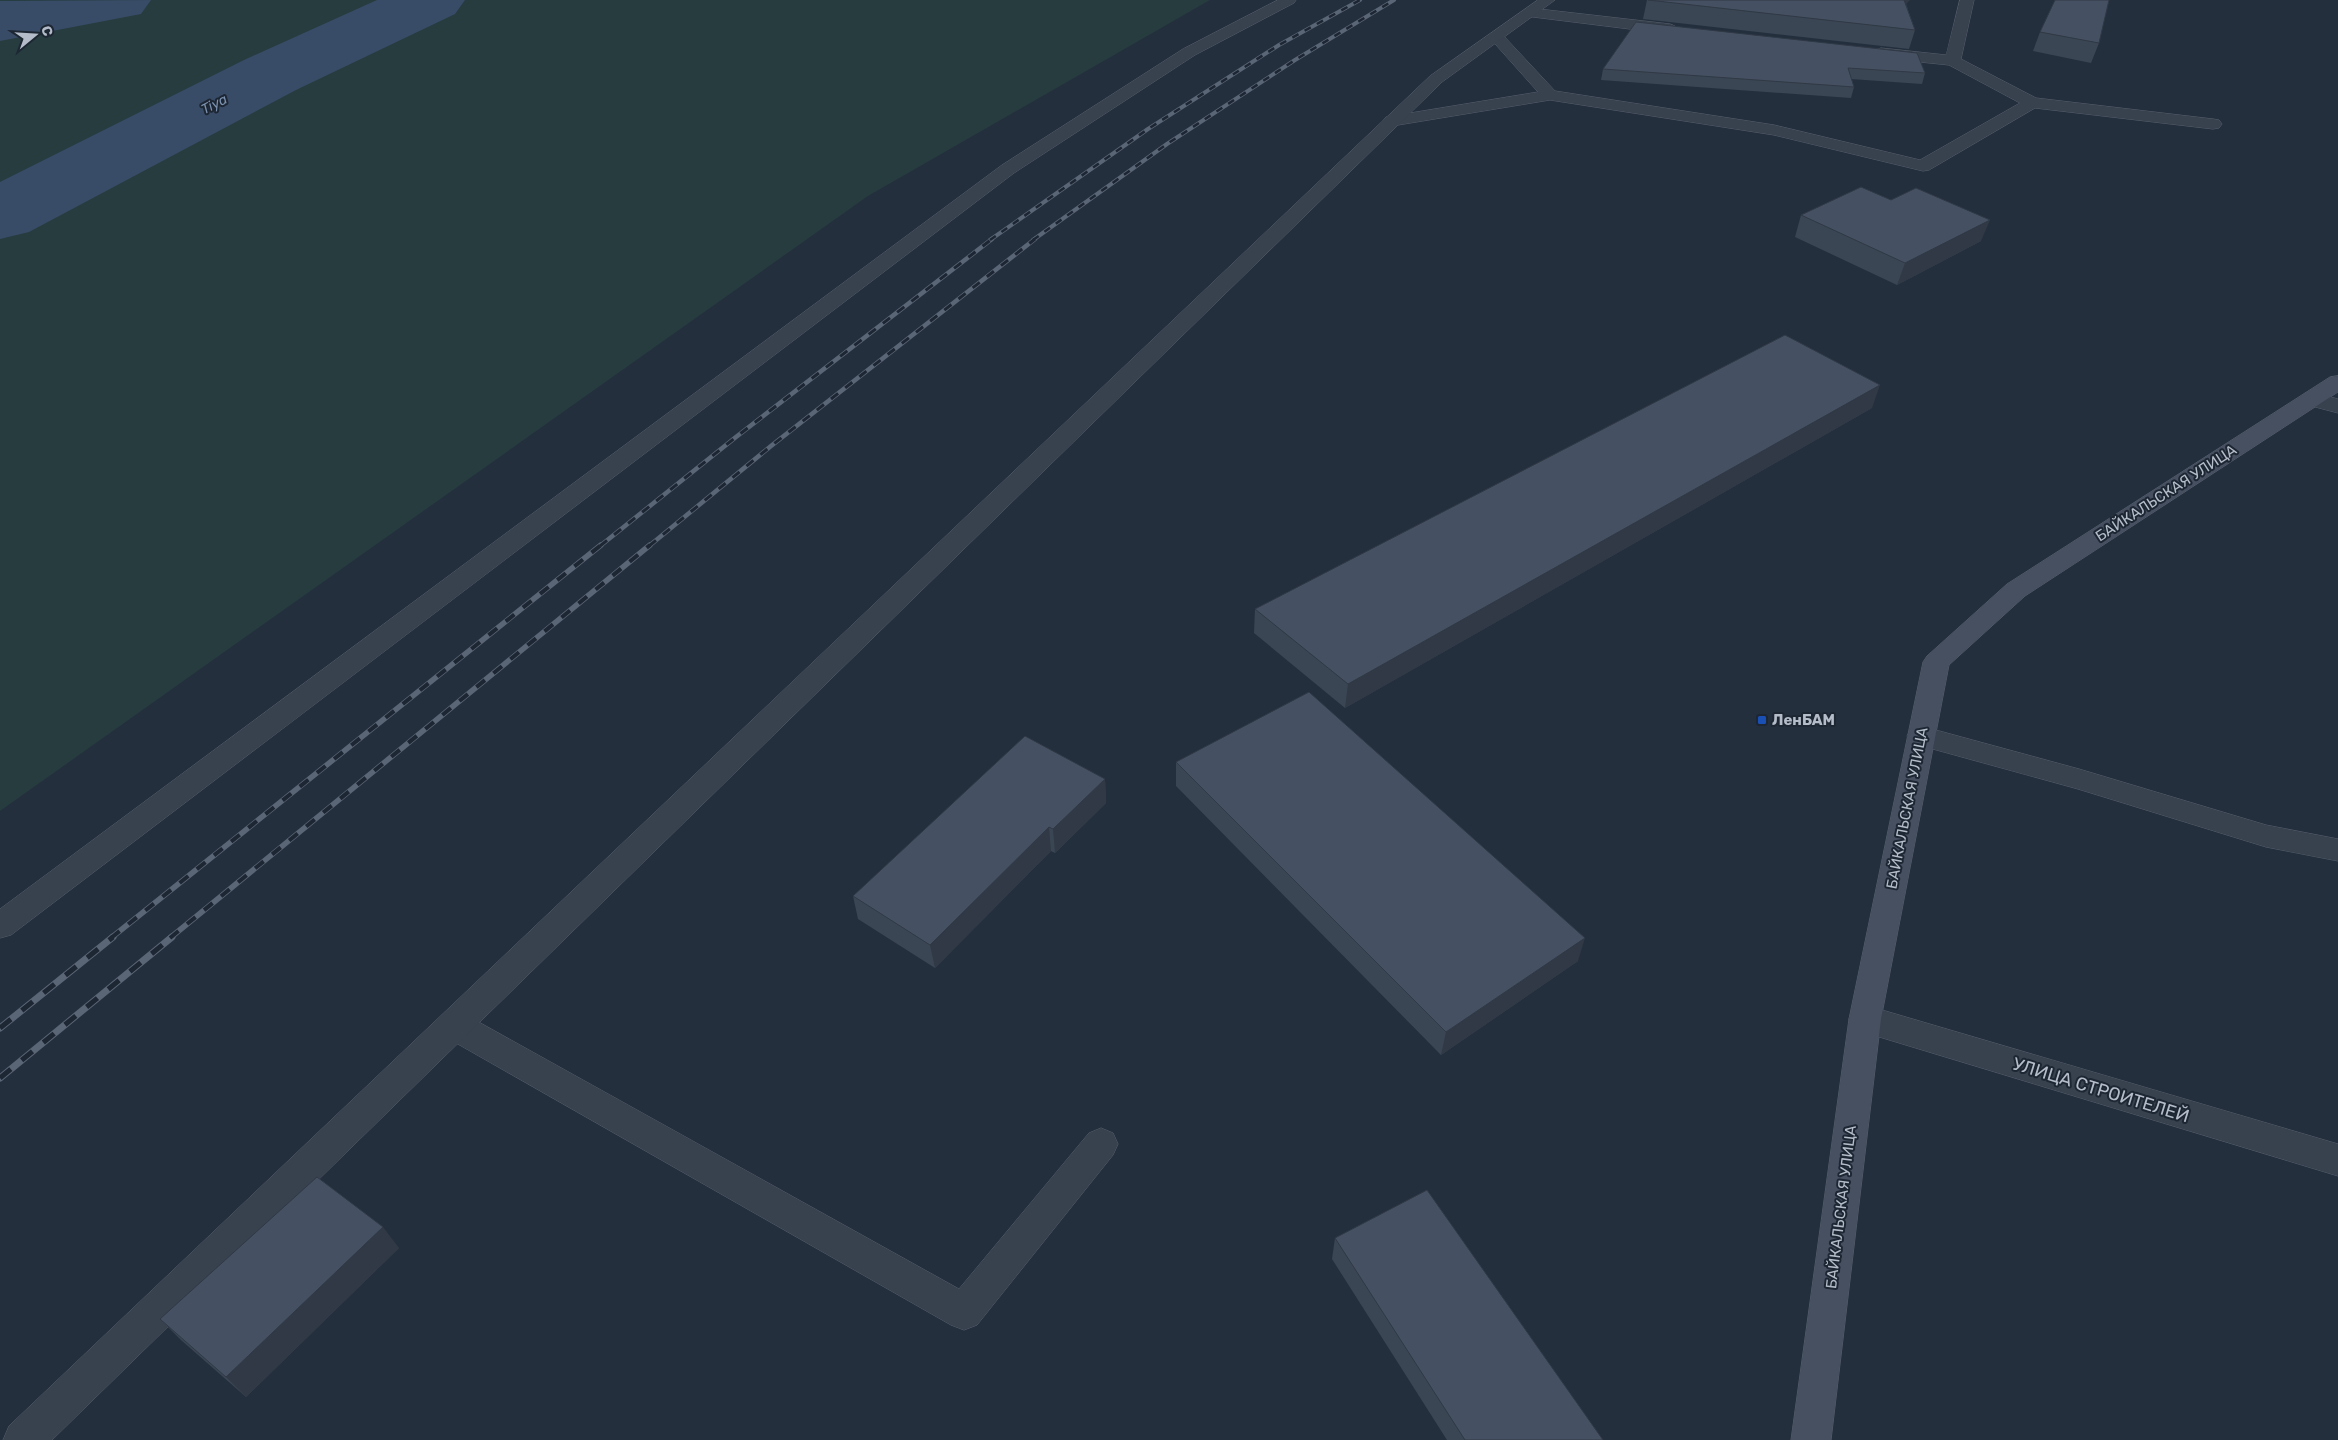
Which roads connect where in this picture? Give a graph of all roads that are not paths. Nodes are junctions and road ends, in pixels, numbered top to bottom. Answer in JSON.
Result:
{"nodes":[{"id":1,"x":1289,"y":0,"type":"edge"},
{"id":2,"x":1967,"y":0,"type":"edge"},
{"id":3,"x":1539,"y":6,"type":"edge"},
{"id":4,"x":1687,"y":31,"type":"edge"},
{"id":5,"x":1496,"y":36,"type":"junction"},
{"id":6,"x":1864,"y":51,"type":"edge"},
{"id":7,"x":1953,"y":61,"type":"junction"},
{"id":8,"x":1550,"y":95,"type":"junction"},
{"id":9,"x":2032,"y":103,"type":"junction"},
{"id":10,"x":1392,"y":121,"type":"junction"},
{"id":11,"x":2213,"y":124,"type":"dead end"},
{"id":12,"x":2338,"y":382,"type":"edge"},
{"id":13,"x":2325,"y":402,"type":"edge"},
{"id":14,"x":1921,"y":736,"type":"junction"},
{"id":15,"x":2338,"y":850,"type":"edge"},
{"id":16,"x":0,"y":926,"type":"edge"},
{"id":17,"x":1865,"y":1020,"type":"junction"},
{"id":18,"x":454,"y":1025,"type":"junction"},
{"id":19,"x":1101,"y":1144,"type":"dead end"},
{"id":20,"x":2338,"y":1160,"type":"edge"},
{"id":21,"x":23,"y":1440,"type":"edge"},
{"id":22,"x":1811,"y":1440,"type":"edge"}],
"edges":[{"from":1,"to":16,"type":"street"},
{"from":2,"to":7,"type":"street"},
{"from":3,"to":4,"type":"street"},
{"from":3,"to":5,"type":"street"},
{"from":5,"to":8,"type":"street"},
{"from":5,"to":10,"type":"street"},
{"from":6,"to":7,"type":"street"},
{"from":7,"to":9,"type":"street"},
{"from":8,"to":9,"type":"street"},
{"from":8,"to":10,"type":"street"},
{"from":9,"to":11,"type":"street"},
{"from":10,"to":18,"type":"street"},
{"from":12,"to":13,"type":"street","name":"БАЙКАЛЬСКАЯ УЛИЦА"},
{"from":13,"to":14,"type":"street","name":"БАЙКАЛЬСКАЯ УЛИЦА"},
{"from":14,"to":15,"type":"street"},
{"from":14,"to":17,"type":"street","name":"БАЙКАЛЬСКАЯ УЛИЦА"},
{"from":17,"to":20,"type":"street","name":"УЛИЦА СТРОИТЕЛЕЙ"},
{"from":17,"to":22,"type":"street","name":"БАЙКАЛЬСКАЯ УЛИЦА"},
{"from":18,"to":19,"type":"street"},
{"from":18,"to":21,"type":"street"}]}
